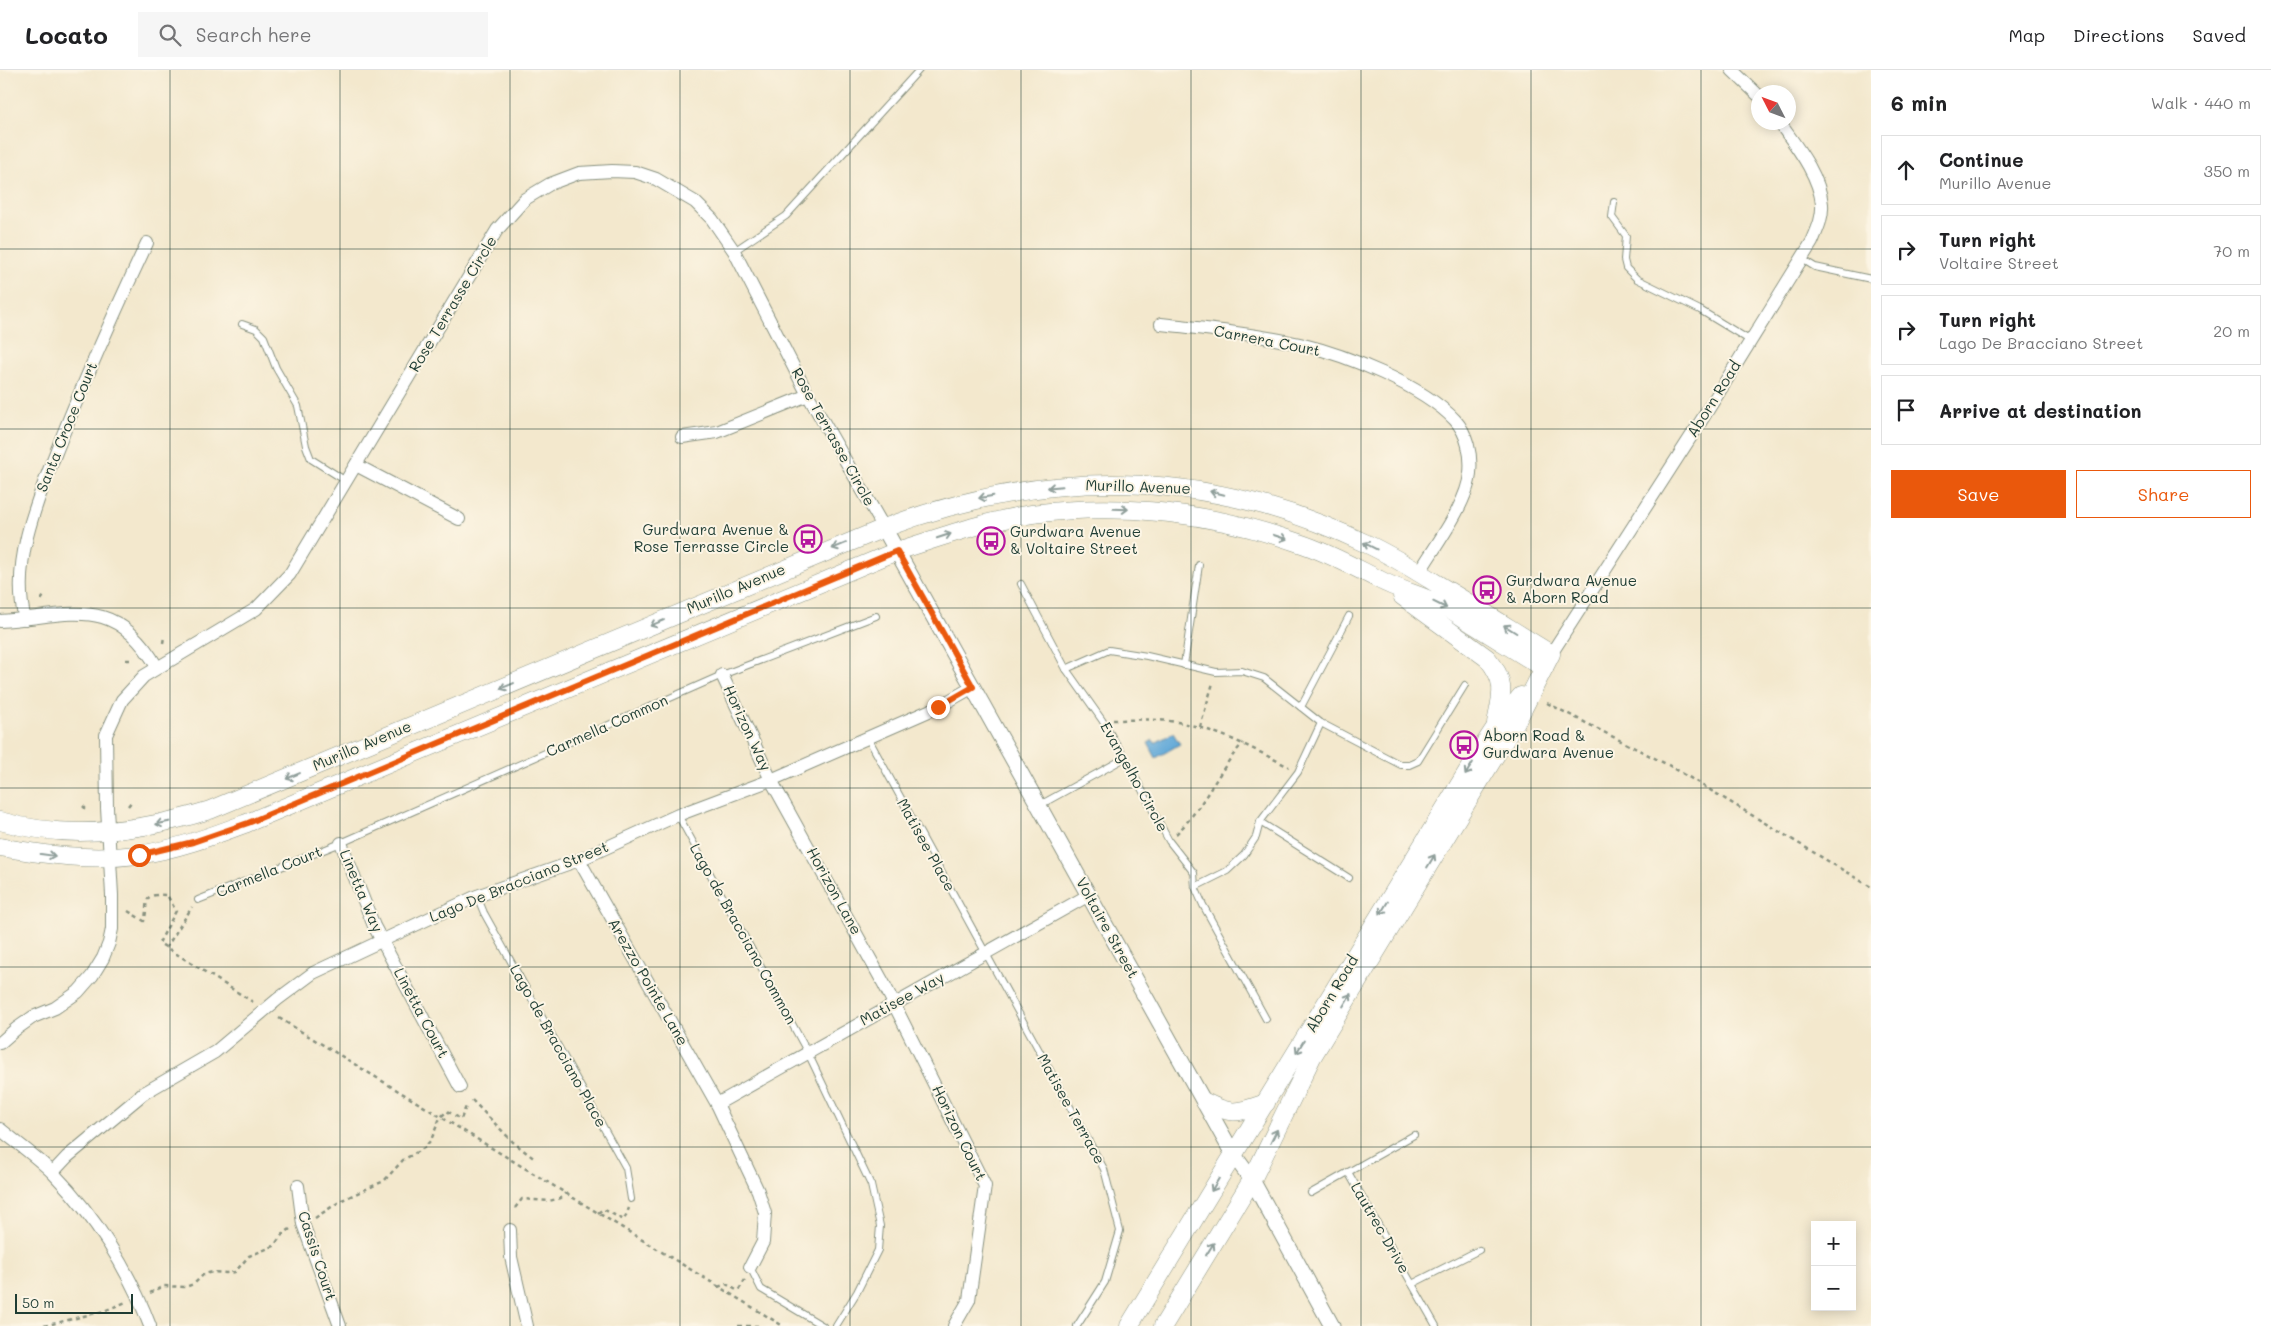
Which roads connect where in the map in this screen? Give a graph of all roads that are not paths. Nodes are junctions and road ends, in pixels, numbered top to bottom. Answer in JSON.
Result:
{"nodes":[{"id":1,"x":919,"y":70,"type":"edge"},
{"id":2,"x":1732,"y":70,"type":"edge"},
{"id":3,"x":1751,"y":86,"type":"edge"},
{"id":4,"x":1783,"y":130,"type":"edge"},
{"id":5,"x":1614,"y":202,"type":"dead end"},
{"id":6,"x":147,"y":243,"type":"dead end"},
{"id":7,"x":734,"y":251,"type":"junction"},
{"id":8,"x":1802,"y":259,"type":"junction"},
{"id":9,"x":1871,"y":280,"type":"edge"},
{"id":10,"x":242,"y":324,"type":"dead end"},
{"id":11,"x":1161,"y":324,"type":"dead end"},
{"id":12,"x":1751,"y":341,"type":"junction"},
{"id":13,"x":808,"y":395,"type":"junction"},
{"id":14,"x":682,"y":437,"type":"dead end"},
{"id":15,"x":356,"y":464,"type":"junction"},
{"id":16,"x":346,"y":482,"type":"junction"},
{"id":17,"x":459,"y":519,"type":"dead end"},
{"id":18,"x":884,"y":528,"type":"junction"},
{"id":19,"x":897,"y":551,"type":"junction"},
{"id":20,"x":1199,"y":565,"type":"dead end"},
{"id":21,"x":1419,"y":573,"type":"junction"},
{"id":22,"x":1379,"y":580,"type":"junction"},
{"id":23,"x":1021,"y":584,"type":"dead end"},
{"id":24,"x":876,"y":616,"type":"dead end"},
{"id":25,"x":1349,"y":616,"type":"dead end"},
{"id":26,"x":25,"y":620,"type":"junction"},
{"id":27,"x":0,"y":621,"type":"edge"},
{"id":28,"x":1548,"y":661,"type":"junction"},
{"id":29,"x":1184,"y":665,"type":"junction"},
{"id":30,"x":156,"y":667,"type":"junction"},
{"id":31,"x":1066,"y":669,"type":"junction"},
{"id":32,"x":722,"y":676,"type":"junction"},
{"id":33,"x":1465,"y":685,"type":"dead end"},
{"id":34,"x":973,"y":687,"type":"junction"},
{"id":35,"x":1301,"y":707,"type":"junction"},
{"id":36,"x":1321,"y":723,"type":"junction"},
{"id":37,"x":1495,"y":728,"type":"junction"},
{"id":38,"x":867,"y":737,"type":"junction"},
{"id":39,"x":1125,"y":758,"type":"junction"},
{"id":40,"x":771,"y":780,"type":"junction"},
{"id":41,"x":1040,"y":805,"type":"junction"},
{"id":42,"x":678,"y":815,"type":"junction"},
{"id":43,"x":0,"y":820,"type":"edge"},
{"id":44,"x":1260,"y":822,"type":"junction"},
{"id":45,"x":108,"y":831,"type":"junction"},
{"id":46,"x":341,"y":843,"type":"junction"},
{"id":47,"x":0,"y":847,"type":"edge"},
{"id":48,"x":110,"y":858,"type":"junction"},
{"id":49,"x":580,"y":860,"type":"junction"},
{"id":50,"x":1350,"y":878,"type":"dead end"},
{"id":51,"x":1195,"y":887,"type":"junction"},
{"id":52,"x":1089,"y":895,"type":"junction"},
{"id":53,"x":477,"y":896,"type":"junction"},
{"id":54,"x":198,"y":900,"type":"road end"},
{"id":55,"x":382,"y":939,"type":"junction"},
{"id":56,"x":986,"y":953,"type":"junction"},
{"id":57,"x":895,"y":1004,"type":"junction"},
{"id":58,"x":1266,"y":1019,"type":"dead end"},
{"id":59,"x":0,"y":1044,"type":"edge"},
{"id":60,"x":808,"y":1052,"type":"junction"},
{"id":61,"x":460,"y":1087,"type":"dead end"},
{"id":62,"x":1205,"y":1102,"type":"junction"},
{"id":63,"x":1266,"y":1103,"type":"junction"},
{"id":64,"x":717,"y":1104,"type":"junction"},
{"id":65,"x":0,"y":1129,"type":"edge"},
{"id":66,"x":1414,"y":1136,"type":"dead end"},
{"id":67,"x":1234,"y":1154,"type":"junction"},
{"id":68,"x":53,"y":1172,"type":"junction"},
{"id":69,"x":1348,"y":1172,"type":"junction"},
{"id":70,"x":1252,"y":1180,"type":"junction"},
{"id":71,"x":298,"y":1186,"type":"dead end"},
{"id":72,"x":1311,"y":1193,"type":"dead end"},
{"id":73,"x":631,"y":1199,"type":"road end"},
{"id":74,"x":510,"y":1230,"type":"dead end"},
{"id":75,"x":1479,"y":1250,"type":"dead end"},
{"id":76,"x":750,"y":1267,"type":"joint"},
{"id":77,"x":1412,"y":1284,"type":"junction"},
{"id":78,"x":150,"y":1326,"type":"edge"},
{"id":79,"x":340,"y":1326,"type":"edge"},
{"id":80,"x":527,"y":1326,"type":"edge"},
{"id":81,"x":823,"y":1326,"type":"edge"},
{"id":82,"x":836,"y":1326,"type":"edge"},
{"id":83,"x":954,"y":1326,"type":"edge"},
{"id":84,"x":1077,"y":1326,"type":"edge"},
{"id":85,"x":1129,"y":1326,"type":"edge"},
{"id":86,"x":1163,"y":1326,"type":"edge"},
{"id":87,"x":1332,"y":1326,"type":"edge"},
{"id":88,"x":1436,"y":1326,"type":"edge"}],
"edges":[{"from":1,"to":7,"type":"lane"},
{"from":2,"to":3,"type":"street"},
{"from":4,"to":8,"type":"street","name":"Aborn Road"},
{"from":5,"to":12,"type":"lane"},
{"from":6,"to":26,"type":"street","name":"Santa Croce Court"},
{"from":7,"to":13,"type":"street","name":"Rose Terrasse Circle"},
{"from":7,"to":15,"type":"street","name":"Rose Terrasse Circle"},
{"from":8,"to":9,"type":"lane"},
{"from":8,"to":12,"type":"street","name":"Aborn Road"},
{"from":10,"to":16,"type":"lane"},
{"from":11,"to":21,"type":"street","name":"Carrera Court"},
{"from":12,"to":28,"type":"street","name":"Aborn Road"},
{"from":13,"to":14,"type":"street"},
{"from":13,"to":18,"type":"street","name":"Rose Terrasse Circle"},
{"from":15,"to":16,"type":"street","name":"Rose Terrasse Circle"},
{"from":15,"to":17,"type":"street"},
{"from":16,"to":30,"type":"street","name":"Rose Terrasse Circle"},
{"from":18,"to":19,"type":"street","name":"Voltaire Street"},
{"from":21,"to":18,"type":"main road","name":"Murillo Avenue","one_way":true},
{"from":18,"to":45,"type":"main road","name":"Murillo Avenue","one_way":true},
{"from":19,"to":22,"type":"main road","name":"Murillo Avenue","one_way":true},
{"from":19,"to":34,"type":"street","name":"Voltaire Street"},
{"from":19,"to":48,"type":"main road","name":"Murillo Avenue"},
{"from":20,"to":29,"type":"lane"},
{"from":28,"to":21,"type":"main road","name":"Murillo Avenue","one_way":true},
{"from":22,"to":28,"type":"main road","name":"Murillo Avenue","one_way":true},
{"from":22,"to":37,"type":"main road"},
{"from":23,"to":31,"type":"lane","name":"Evangelho Circle"},
{"from":24,"to":32,"type":"lane","name":"Carmella Common"},
{"from":25,"to":35,"type":"lane"},
{"from":26,"to":27,"type":"street"},
{"from":26,"to":30,"type":"street"},
{"from":28,"to":37,"type":"main road","name":"Aborn Road"},
{"from":70,"to":28,"type":"main road","name":"Aborn Road","one_way":true},
{"from":29,"to":31,"type":"lane"},
{"from":29,"to":35,"type":"lane"},
{"from":30,"to":45,"type":"street","name":"Rose Terrasse Circle"},
{"from":31,"to":39,"type":"lane","name":"Evangelho Circle"},
{"from":32,"to":40,"type":"street","name":"Horizon Way"},
{"from":32,"to":46,"type":"lane","name":"Carmella Common"},
{"from":33,"to":36,"type":"lane"},
{"from":34,"to":38,"type":"street","name":"Lago De Bracciano Street"},
{"from":34,"to":41,"type":"street","name":"Voltaire Street"},
{"from":35,"to":36,"type":"lane"},
{"from":36,"to":44,"type":"lane"},
{"from":37,"to":63,"type":"main road","name":"Aborn Road","one_way":true},
{"from":38,"to":40,"type":"street","name":"Lago De Bracciano Street"},
{"from":38,"to":56,"type":"lane","name":"Matisee Place"},
{"from":39,"to":41,"type":"lane"},
{"from":39,"to":51,"type":"lane","name":"Evangelho Circle"},
{"from":40,"to":42,"type":"street","name":"Lago De Bracciano Street"},
{"from":40,"to":57,"type":"street","name":"Horizon Lane"},
{"from":41,"to":52,"type":"street","name":"Voltaire Street"},
{"from":42,"to":49,"type":"street","name":"Lago De Bracciano Street"},
{"from":42,"to":60,"type":"lane","name":"Lago de Bracciano Common"},
{"from":43,"to":45,"type":"main road","name":"Murillo Avenue"},
{"from":44,"to":50,"type":"lane"},
{"from":44,"to":51,"type":"lane"},
{"from":45,"to":48,"type":"street","name":"Rose Terrasse Circle"},
{"from":46,"to":54,"type":"lane","name":"Carmella Court"},
{"from":46,"to":55,"type":"street","name":"Linetta Way"},
{"from":47,"to":48,"type":"main road","name":"Murillo Avenue","one_way":true},
{"from":48,"to":59,"type":"street","name":"Rose Terrasse Circle"},
{"from":49,"to":53,"type":"street","name":"Lago De Bracciano Street"},
{"from":49,"to":64,"type":"street","name":"Arezzo Pointe Lane"},
{"from":51,"to":58,"type":"lane","name":"Evangelho Circle"},
{"from":52,"to":56,"type":"street","name":"Matisee Way"},
{"from":52,"to":62,"type":"street","name":"Voltaire Street"},
{"from":53,"to":55,"type":"street","name":"Lago De Bracciano Street"},
{"from":53,"to":73,"type":"lane","name":"Lago de Bracciano Place"},
{"from":55,"to":61,"type":"street","name":"Linetta Court"},
{"from":55,"to":68,"type":"street","name":"Lago De Bracciano Street"},
{"from":56,"to":57,"type":"street","name":"Matisee Way"},
{"from":56,"to":84,"type":"lane","name":"Matisee Terrace"},
{"from":57,"to":60,"type":"street","name":"Matisee Way"},
{"from":57,"to":83,"type":"street","name":"Horizon Court"},
{"from":60,"to":64,"type":"street","name":"Matisee Way"},
{"from":60,"to":82,"type":"lane","name":"Lago de Bracciano Common"},
{"from":62,"to":63,"type":"main road"},
{"from":62,"to":67,"type":"street","name":"Voltaire Street"},
{"from":63,"to":67,"type":"main road","name":"Aborn Road"},
{"from":64,"to":76,"type":"street","name":"Arezzo Pointe Lane"},
{"from":65,"to":68,"type":"street"},
{"from":66,"to":69,"type":"lane","name":"Lautrec Drive"},
{"from":67,"to":70,"type":"street","name":"Voltaire Street"},
{"from":67,"to":85,"type":"main road","name":"Aborn Road","one_way":true},
{"from":68,"to":78,"type":"street"},
{"from":69,"to":72,"type":"lane","name":"Lautrec Drive"},
{"from":69,"to":77,"type":"lane","name":"Lautrec Drive"},
{"from":86,"to":70,"type":"main road","name":"Aborn Road","one_way":true},
{"from":70,"to":87,"type":"street","name":"Voltaire Street"},
{"from":71,"to":79,"type":"street","name":"Cassis Court"},
{"from":74,"to":80,"type":"street"},
{"from":75,"to":77,"type":"lane","name":"Lautrec Drive"},
{"from":76,"to":81,"type":"lane"},
{"from":77,"to":88,"type":"lane","name":"Lautrec Drive"}]}
